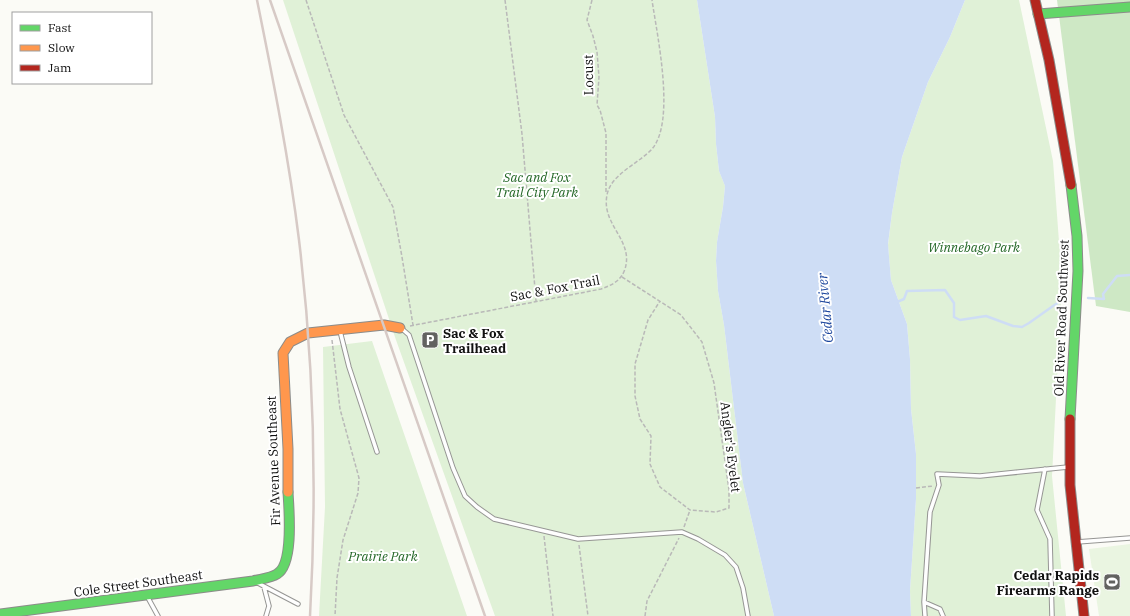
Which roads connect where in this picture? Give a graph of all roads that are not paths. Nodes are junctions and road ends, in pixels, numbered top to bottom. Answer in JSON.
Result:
{"nodes":[{"id":1,"x":1035,"y":0,"type":"edge"},
{"id":2,"x":1130,"y":7,"type":"edge"},
{"id":3,"x":1038,"y":14,"type":"junction"},
{"id":4,"x":400,"y":328,"type":"joint"},
{"id":5,"x":335,"y":330,"type":"junction"},
{"id":6,"x":377,"y":452,"type":"dead end"},
{"id":7,"x":1070,"y":466,"type":"junction"},
{"id":8,"x":1045,"y":469,"type":"junction"},
{"id":9,"x":1130,"y":538,"type":"edge"},
{"id":10,"x":1076,"y":542,"type":"junction"},
{"id":11,"x":278,"y":574,"type":"joint"},
{"id":12,"x":253,"y":581,"type":"junction"},
{"id":13,"x":264,"y":587,"type":"junction"},
{"id":14,"x":146,"y":595,"type":"junction"},
{"id":15,"x":924,"y":602,"type":"junction"},
{"id":16,"x":298,"y":604,"type":"dead end"},
{"id":17,"x":0,"y":614,"type":"edge"},
{"id":18,"x":158,"y":616,"type":"edge"},
{"id":19,"x":266,"y":616,"type":"edge"},
{"id":20,"x":748,"y":616,"type":"edge"},
{"id":21,"x":925,"y":616,"type":"edge"},
{"id":22,"x":943,"y":616,"type":"edge"},
{"id":23,"x":1052,"y":616,"type":"edge"},
{"id":24,"x":1084,"y":616,"type":"edge"}],
"edges":[{"from":1,"to":3,"type":"street","name":"Old River Road Southwest"},
{"from":2,"to":3,"type":"street"},
{"from":3,"to":7,"type":"street","name":"Old River Road Southwest"},
{"from":4,"to":5,"type":"street"},
{"from":4,"to":20,"type":"lane"},
{"from":5,"to":6,"type":"lane"},
{"from":5,"to":11,"type":"street","name":"Fir Avenue Southeast"},
{"from":7,"to":8,"type":"lane"},
{"from":7,"to":10,"type":"street","name":"Old River Road Southwest"},
{"from":8,"to":15,"type":"lane"},
{"from":8,"to":23,"type":"lane"},
{"from":9,"to":10,"type":"lane"},
{"from":10,"to":24,"type":"street","name":"Old River Road Southwest"},
{"from":11,"to":12,"type":"street","name":"Cole Street Southeast"},
{"from":12,"to":13,"type":"lane"},
{"from":12,"to":14,"type":"street","name":"Cole Street Southeast"},
{"from":13,"to":16,"type":"lane"},
{"from":13,"to":19,"type":"lane"},
{"from":14,"to":17,"type":"street","name":"Cole Street Southeast"},
{"from":14,"to":18,"type":"lane"},
{"from":15,"to":21,"type":"lane"},
{"from":15,"to":22,"type":"lane"}]}
